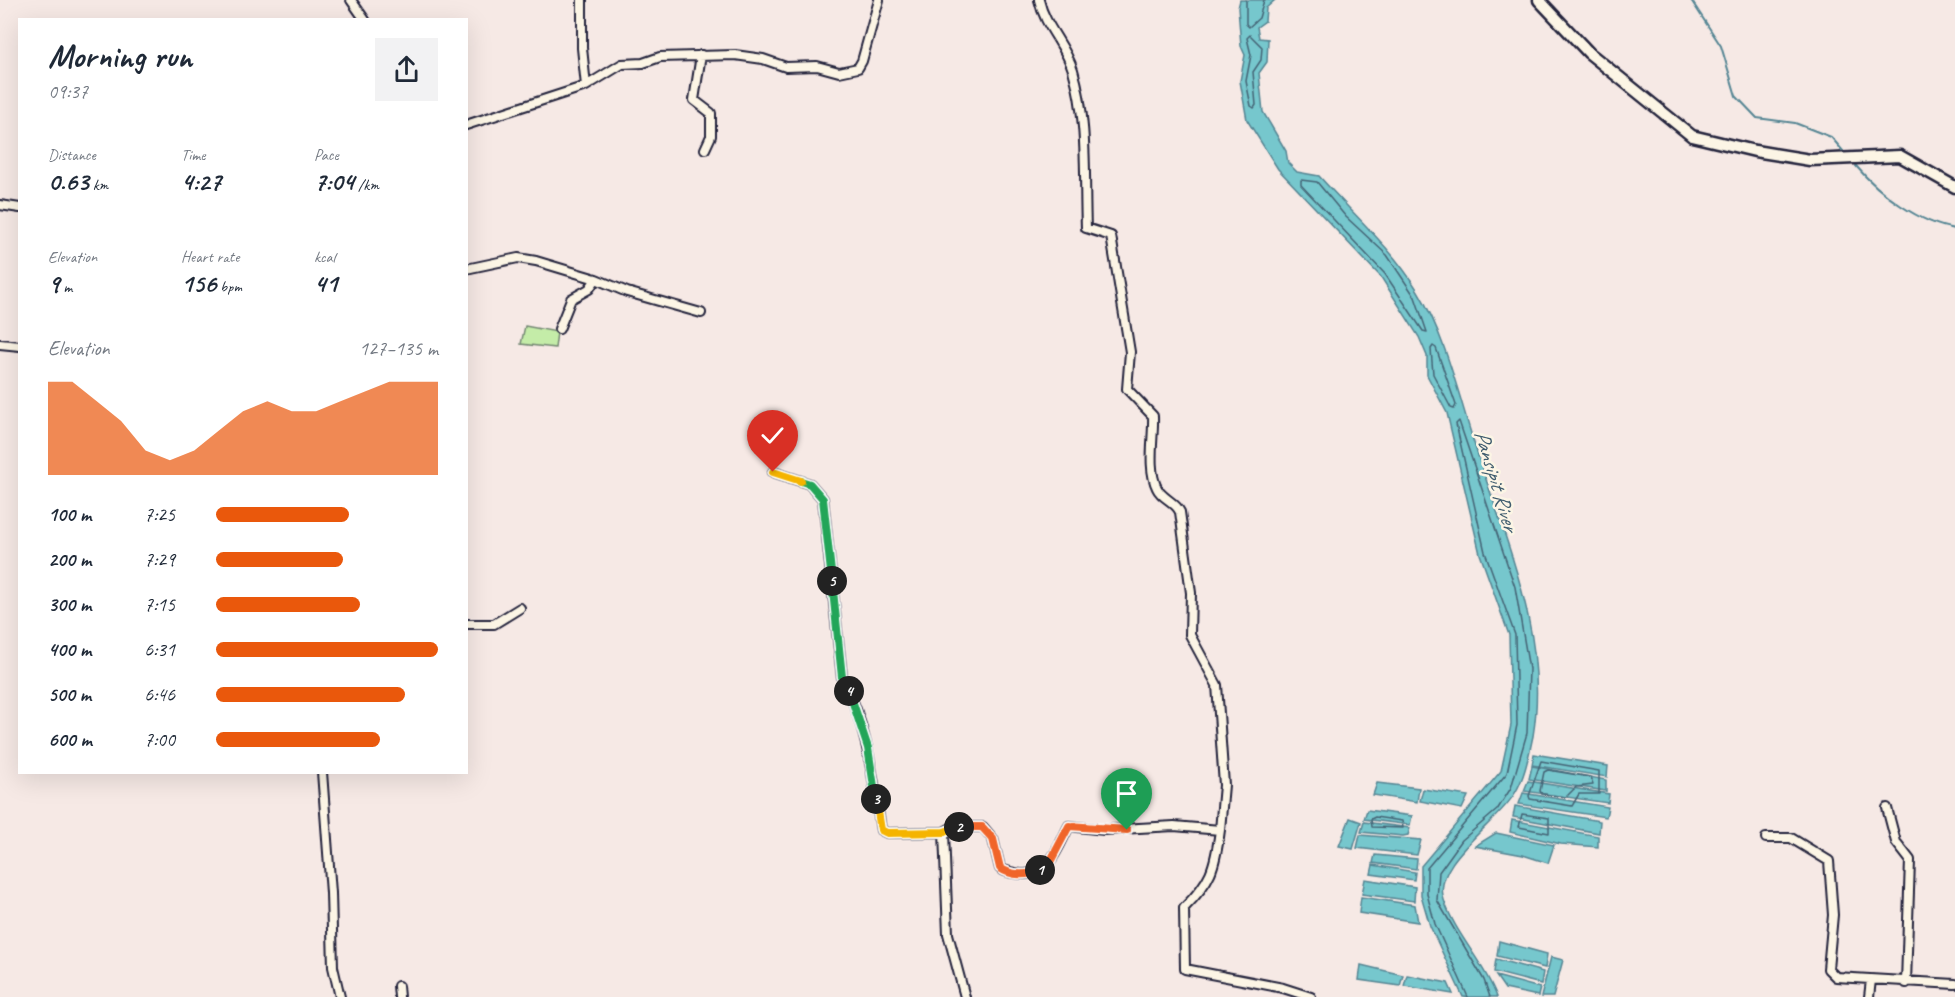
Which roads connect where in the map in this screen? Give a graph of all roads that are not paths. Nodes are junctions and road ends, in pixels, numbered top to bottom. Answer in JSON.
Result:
{"nodes":[{"id":1,"x":351,"y":0,"type":"edge"},
{"id":2,"x":582,"y":0,"type":"edge"},
{"id":3,"x":879,"y":0,"type":"edge"},
{"id":4,"x":1039,"y":0,"type":"edge"},
{"id":5,"x":1539,"y":0,"type":"edge"},
{"id":6,"x":364,"y":18,"type":"edge"},
{"id":7,"x":702,"y":55,"type":"junction"},
{"id":8,"x":586,"y":86,"type":"junction"},
{"id":9,"x":468,"y":123,"type":"edge"},
{"id":10,"x":705,"y":149,"type":"dead end"},
{"id":11,"x":1955,"y":187,"type":"edge"},
{"id":12,"x":0,"y":205,"type":"edge"},
{"id":13,"x":18,"y":208,"type":"edge"},
{"id":14,"x":468,"y":269,"type":"edge"},
{"id":15,"x":596,"y":279,"type":"junction"},
{"id":16,"x":701,"y":313,"type":"dead end"},
{"id":17,"x":559,"y":329,"type":"dead end"},
{"id":18,"x":0,"y":344,"type":"edge"},
{"id":19,"x":18,"y":346,"type":"edge"},
{"id":20,"x":773,"y":472,"type":"dead end"},
{"id":21,"x":520,"y":608,"type":"dead end"},
{"id":22,"x":468,"y":624,"type":"edge"},
{"id":23,"x":322,"y":774,"type":"edge"},
{"id":24,"x":1887,"y":808,"type":"dead end"},
{"id":25,"x":1220,"y":830,"type":"junction"},
{"id":26,"x":944,"y":832,"type":"junction"},
{"id":27,"x":1766,"y":838,"type":"dead end"},
{"id":28,"x":1871,"y":980,"type":"junction"},
{"id":29,"x":1906,"y":982,"type":"junction"},
{"id":30,"x":1955,"y":984,"type":"edge"},
{"id":31,"x":398,"y":987,"type":"dead end"},
{"id":32,"x":340,"y":997,"type":"edge"},
{"id":33,"x":399,"y":997,"type":"edge"},
{"id":34,"x":965,"y":997,"type":"edge"},
{"id":35,"x":1311,"y":997,"type":"edge"},
{"id":36,"x":1869,"y":997,"type":"edge"}],
"edges":[{"from":1,"to":6,"type":"street"},
{"from":2,"to":8,"type":"street"},
{"from":3,"to":7,"type":"street"},
{"from":4,"to":25,"type":"street"},
{"from":5,"to":11,"type":"main road"},
{"from":7,"to":8,"type":"street"},
{"from":7,"to":10,"type":"street"},
{"from":8,"to":9,"type":"street"},
{"from":12,"to":13,"type":"street"},
{"from":14,"to":15,"type":"street"},
{"from":15,"to":16,"type":"street"},
{"from":15,"to":17,"type":"street"},
{"from":18,"to":19,"type":"street"},
{"from":20,"to":26,"type":"street"},
{"from":21,"to":22,"type":"street"},
{"from":23,"to":32,"type":"street"},
{"from":24,"to":29,"type":"street"},
{"from":25,"to":26,"type":"street"},
{"from":25,"to":35,"type":"street"},
{"from":26,"to":34,"type":"street"},
{"from":27,"to":28,"type":"street"},
{"from":28,"to":29,"type":"street"},
{"from":28,"to":36,"type":"street"},
{"from":29,"to":30,"type":"street"},
{"from":31,"to":33,"type":"street"}]}
